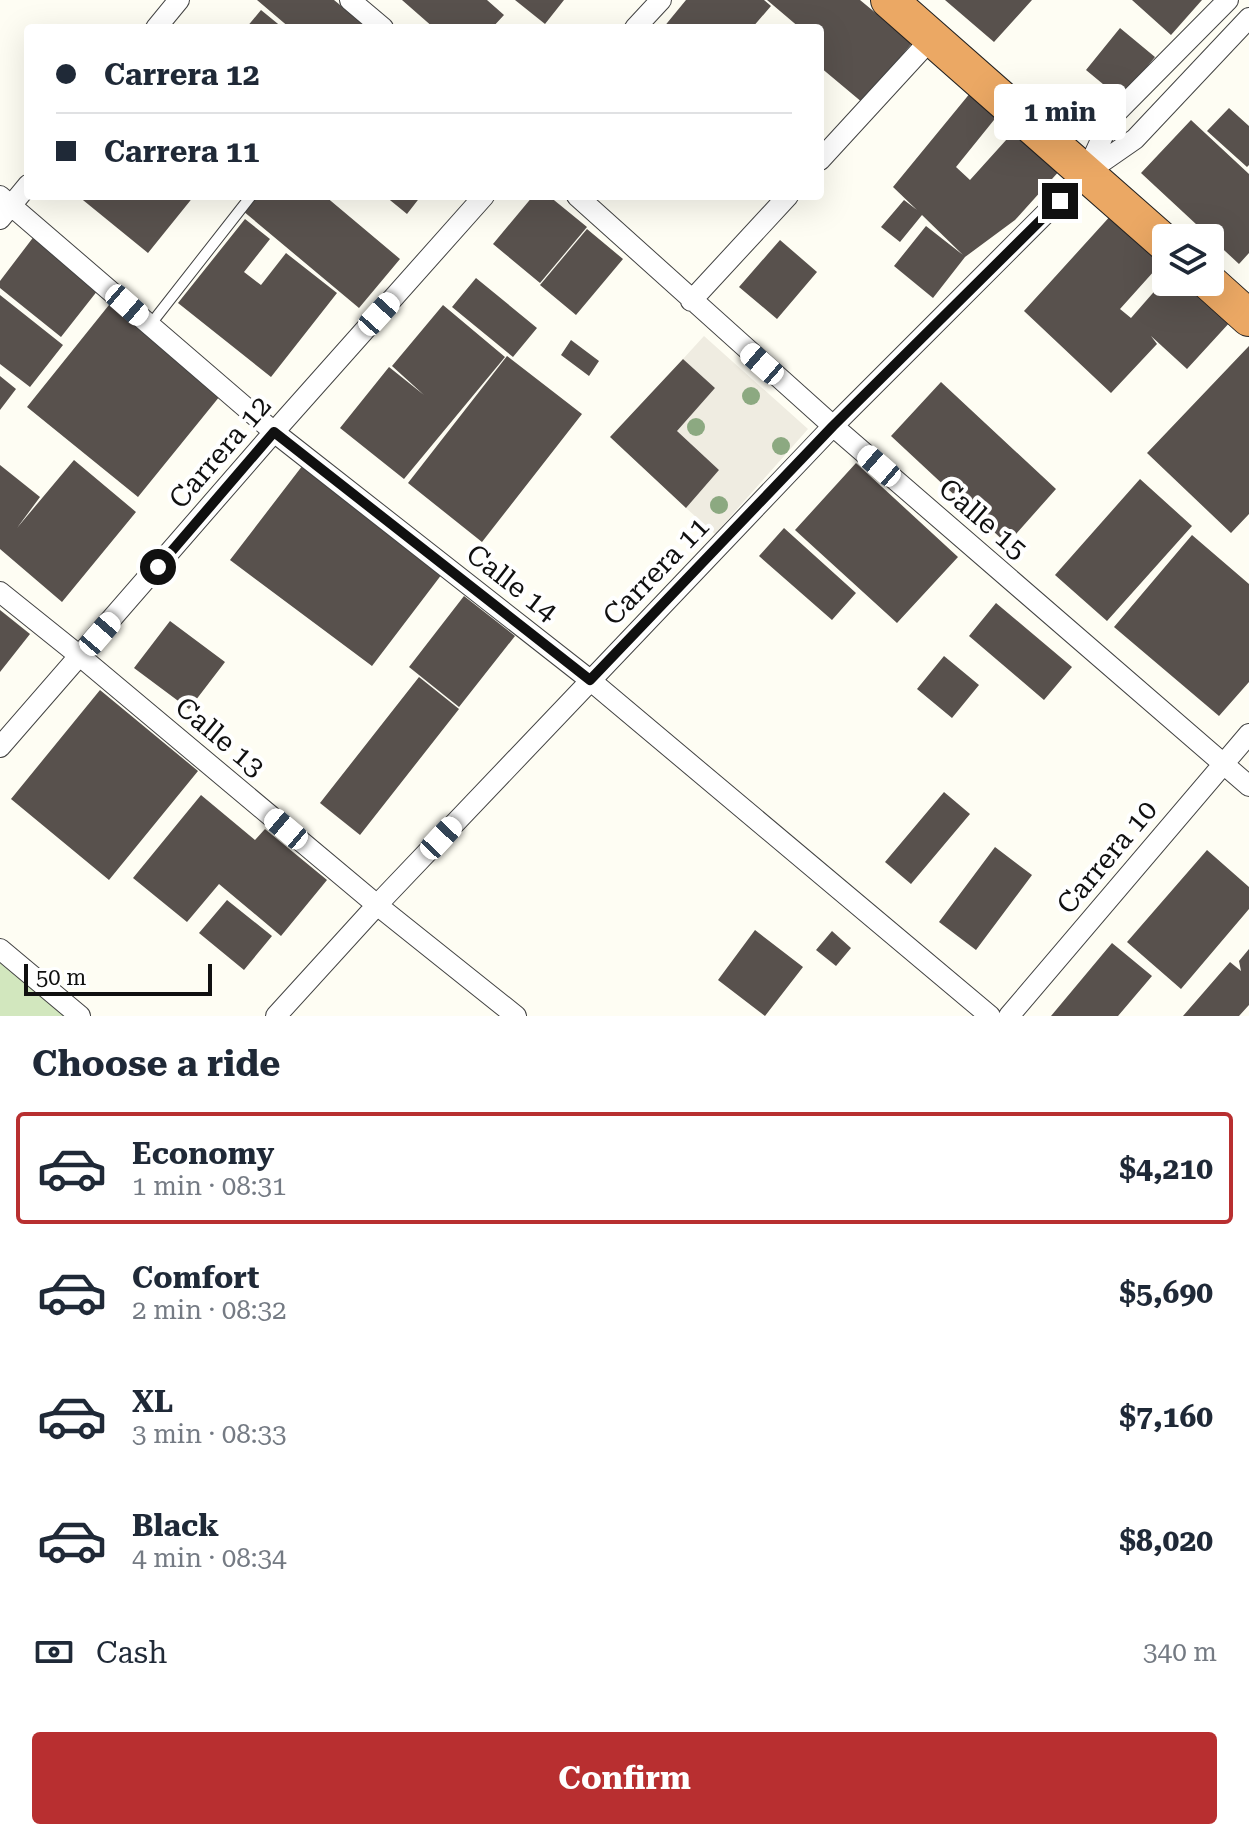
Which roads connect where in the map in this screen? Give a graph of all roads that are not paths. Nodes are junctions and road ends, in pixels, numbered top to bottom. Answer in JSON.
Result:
{"nodes":[{"id":1,"x":179,"y":0,"type":"edge"},
{"id":2,"x":350,"y":0,"type":"edge"},
{"id":3,"x":661,"y":0,"type":"edge"},
{"id":4,"x":889,"y":0,"type":"edge"},
{"id":5,"x":1228,"y":0,"type":"edge"},
{"id":6,"x":1249,"y":18,"type":"edge"},
{"id":7,"x":159,"y":24,"type":"edge"},
{"id":8,"x":378,"y":24,"type":"edge"},
{"id":9,"x":639,"y":24,"type":"edge"},
{"id":10,"x":932,"y":38,"type":"junction"},
{"id":11,"x":824,"y":156,"type":"edge"},
{"id":12,"x":1086,"y":173,"type":"junction"},
{"id":13,"x":24,"y":189,"type":"edge"},
{"id":14,"x":248,"y":200,"type":"edge"},
{"id":15,"x":480,"y":200,"type":"edge"},
{"id":16,"x":581,"y":200,"type":"edge"},
{"id":17,"x":784,"y":200,"type":"edge"},
{"id":18,"x":4,"y":207,"type":"edge"},
{"id":19,"x":1152,"y":232,"type":"edge"},
{"id":20,"x":1224,"y":296,"type":"edge"},
{"id":21,"x":691,"y":301,"type":"junction"},
{"id":22,"x":1249,"y":318,"type":"edge"},
{"id":23,"x":150,"y":325,"type":"junction"},
{"id":24,"x":833,"y":426,"type":"junction"},
{"id":25,"x":274,"y":432,"type":"junction"},
{"id":26,"x":0,"y":592,"type":"edge"},
{"id":27,"x":81,"y":657,"type":"junction"},
{"id":28,"x":590,"y":680,"type":"junction"},
{"id":29,"x":1249,"y":734,"type":"edge"},
{"id":30,"x":0,"y":747,"type":"edge"},
{"id":31,"x":1223,"y":763,"type":"junction"},
{"id":32,"x":1249,"y":786,"type":"edge"},
{"id":33,"x":377,"y":905,"type":"junction"},
{"id":34,"x":0,"y":949,"type":"edge"},
{"id":35,"x":80,"y":1016,"type":"edge"},
{"id":36,"x":276,"y":1016,"type":"edge"},
{"id":37,"x":516,"y":1016,"type":"edge"},
{"id":38,"x":990,"y":1016,"type":"edge"},
{"id":39,"x":1009,"y":1016,"type":"edge"}],
"edges":[{"from":1,"to":7,"type":"street"},
{"from":2,"to":8,"type":"street"},
{"from":3,"to":9,"type":"street"},
{"from":4,"to":10,"type":"highway"},
{"from":5,"to":12,"type":"street","name":"Carrera 11"},
{"from":6,"to":12,"type":"street","name":"Carrera 11"},
{"from":10,"to":11,"type":"street"},
{"from":10,"to":12,"type":"highway"},
{"from":12,"to":19,"type":"highway"},
{"from":12,"to":24,"type":"street","name":"Carrera 11"},
{"from":13,"to":18,"type":"street"},
{"from":14,"to":23,"type":"lane"},
{"from":15,"to":25,"type":"street","name":"Carrera 12"},
{"from":16,"to":21,"type":"street","name":"Calle 15"},
{"from":17,"to":21,"type":"street"},
{"from":18,"to":23,"type":"street","name":"Calle 14"},
{"from":20,"to":22,"type":"highway"},
{"from":21,"to":24,"type":"street","name":"Calle 15"},
{"from":23,"to":25,"type":"street","name":"Calle 14"},
{"from":24,"to":28,"type":"street","name":"Carrera 11"},
{"from":24,"to":31,"type":"street","name":"Calle 15"},
{"from":25,"to":27,"type":"street","name":"Carrera 12"},
{"from":25,"to":28,"type":"street","name":"Calle 14"},
{"from":26,"to":27,"type":"street","name":"Calle 13"},
{"from":27,"to":30,"type":"street","name":"Carrera 12"},
{"from":27,"to":33,"type":"street","name":"Calle 13"},
{"from":28,"to":33,"type":"street","name":"Carrera 11"},
{"from":28,"to":38,"type":"street","name":"Calle 14"},
{"from":29,"to":31,"type":"street","name":"Carrera 10"},
{"from":31,"to":32,"type":"street","name":"Calle 15"},
{"from":31,"to":39,"type":"street","name":"Carrera 10"},
{"from":33,"to":36,"type":"street","name":"Carrera 11"},
{"from":33,"to":37,"type":"street","name":"Calle 13"},
{"from":34,"to":35,"type":"street"}]}
